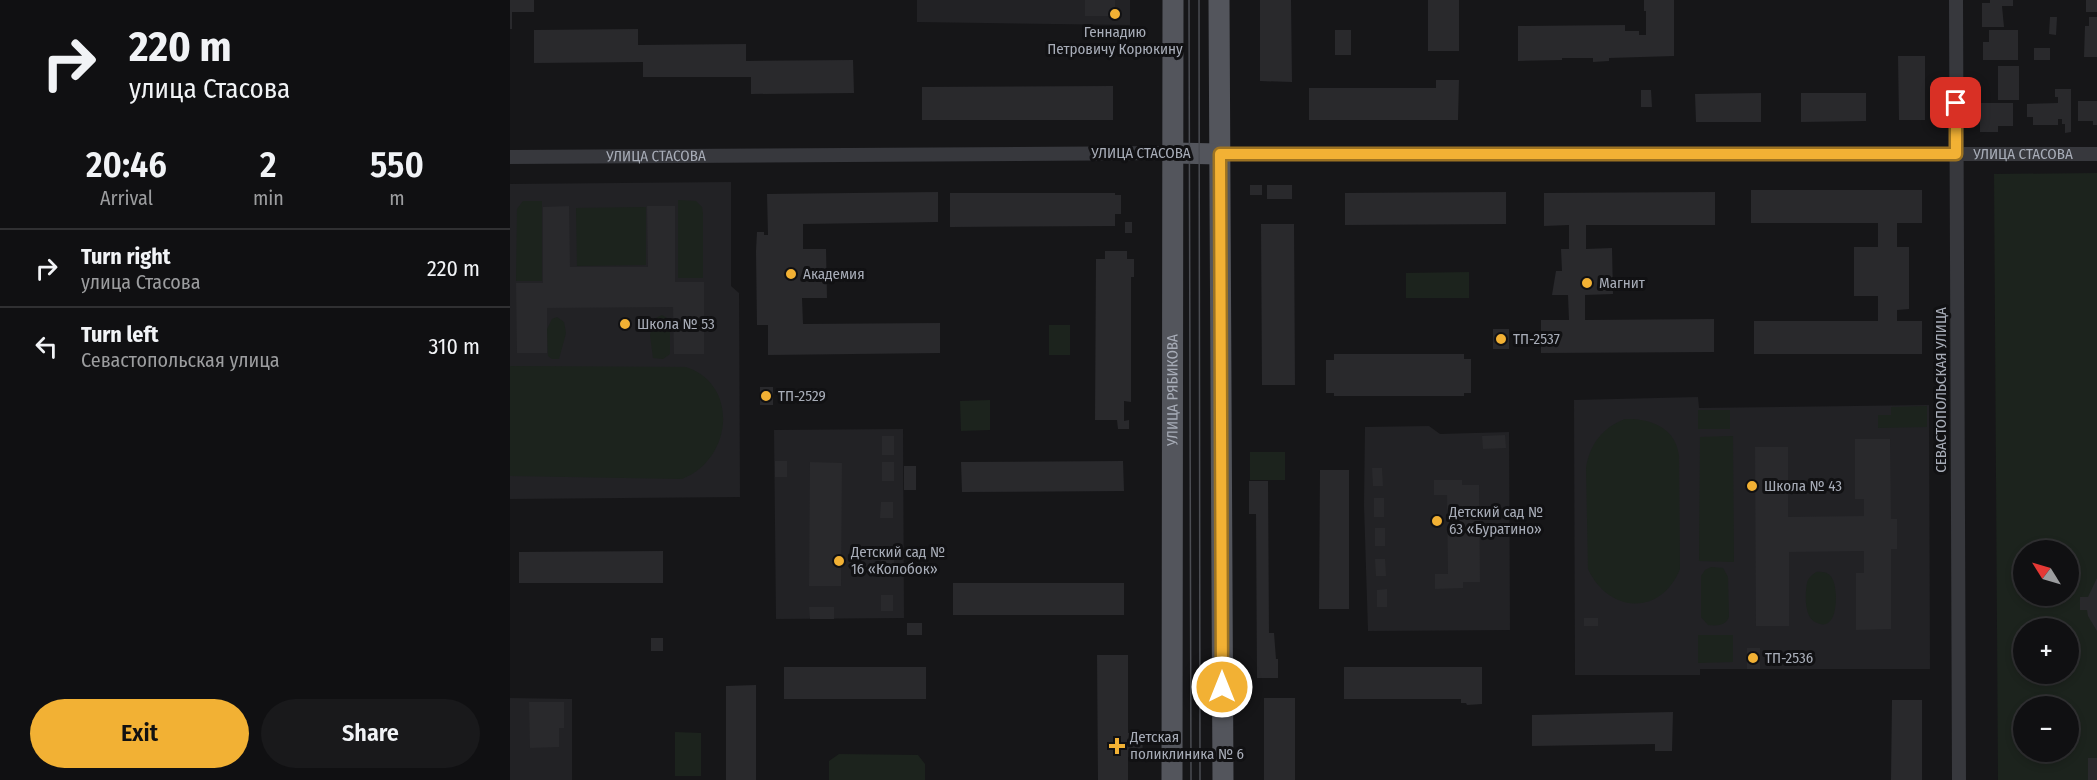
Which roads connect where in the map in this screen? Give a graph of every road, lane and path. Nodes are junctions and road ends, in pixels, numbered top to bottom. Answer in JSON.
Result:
{"nodes":[{"id":1,"x":1173,"y":0,"type":"edge"},
{"id":2,"x":1219,"y":0,"type":"edge"},
{"id":3,"x":1956,"y":0,"type":"edge"},
{"id":4,"x":1174,"y":153,"type":"junction"},
{"id":5,"x":1220,"y":154,"type":"junction"},
{"id":6,"x":1956,"y":154,"type":"junction"},
{"id":7,"x":2097,"y":154,"type":"edge"},
{"id":8,"x":510,"y":157,"type":"edge"},
{"id":9,"x":1172,"y":780,"type":"edge"},
{"id":10,"x":1223,"y":780,"type":"edge"},
{"id":11,"x":1959,"y":780,"type":"edge"}],
"edges":[{"from":1,"to":4,"type":"main road","name":"УЛИЦА РЯБИКОВА"},
{"from":2,"to":5,"type":"main road"},
{"from":3,"to":6,"type":"street","name":"СЕВАСТОПОЛЬСКАЯ УЛИЦА"},
{"from":4,"to":5,"type":"main road","name":"УЛИЦА СТАСОВА"},
{"from":4,"to":8,"type":"street","name":"УЛИЦА СТАСОВА"},
{"from":4,"to":9,"type":"main road","name":"УЛИЦА РЯБИКОВА"},
{"from":5,"to":6,"type":"street","name":"УЛИЦА СТАСОВА"},
{"from":5,"to":10,"type":"main road"},
{"from":6,"to":7,"type":"street","name":"УЛИЦА СТАСОВА"},
{"from":6,"to":11,"type":"street","name":"СЕВАСТОПОЛЬСКАЯ УЛИЦА"}]}
